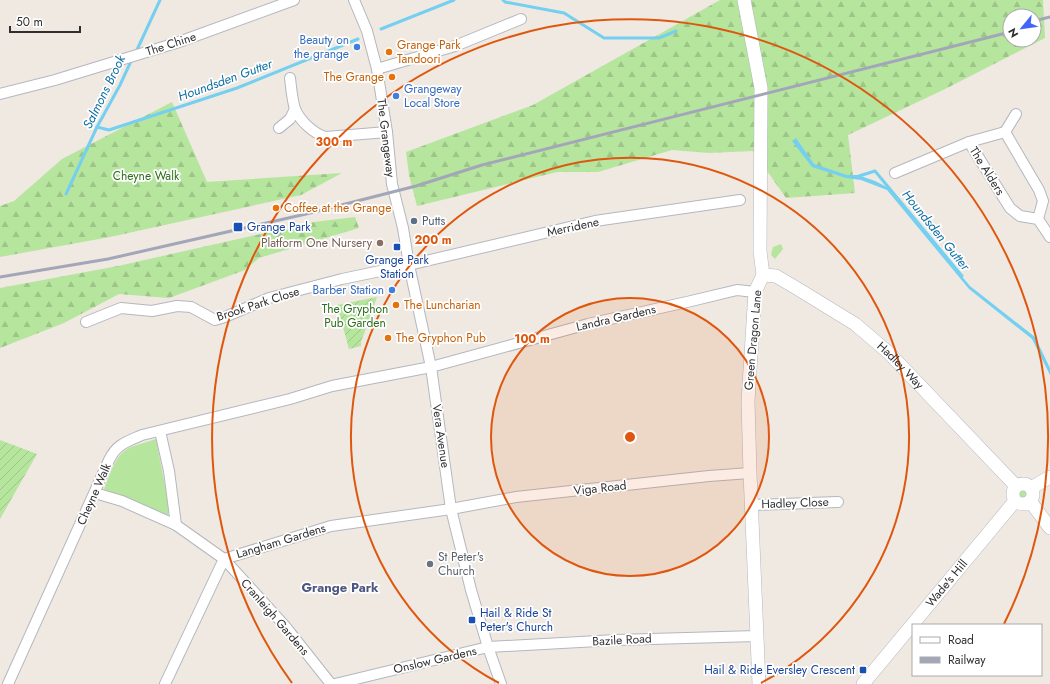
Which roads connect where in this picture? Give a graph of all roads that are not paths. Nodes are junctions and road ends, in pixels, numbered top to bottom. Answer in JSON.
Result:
{"nodes":[{"id":1,"x":294,"y":0,"type":"edge"},
{"id":2,"x":354,"y":0,"type":"edge"},
{"id":3,"x":744,"y":0,"type":"edge"},
{"id":4,"x":521,"y":19,"type":"dead end"},
{"id":5,"x":377,"y":69,"type":"junction"},
{"id":6,"x":290,"y":78,"type":"dead end"},
{"id":7,"x":0,"y":94,"type":"edge"},
{"id":8,"x":295,"y":109,"type":"junction"},
{"id":9,"x":1016,"y":114,"type":"dead end"},
{"id":10,"x":279,"y":128,"type":"dead end"},
{"id":11,"x":387,"y":132,"type":"junction"},
{"id":12,"x":1005,"y":132,"type":"junction"},
{"id":13,"x":969,"y":142,"type":"junction"},
{"id":14,"x":895,"y":173,"type":"dead end"},
{"id":15,"x":392,"y":184,"type":"joint"},
{"id":16,"x":740,"y":200,"type":"dead end"},
{"id":17,"x":1038,"y":219,"type":"junction"},
{"id":18,"x":1050,"y":237,"type":"edge"},
{"id":19,"x":409,"y":265,"type":"junction"},
{"id":20,"x":763,"y":275,"type":"junction"},
{"id":21,"x":755,"y":292,"type":"junction"},
{"id":22,"x":86,"y":322,"type":"dead end"},
{"id":23,"x":431,"y":367,"type":"junction"},
{"id":24,"x":160,"y":431,"type":"junction"},
{"id":25,"x":750,"y":473,"type":"junction"},
{"id":26,"x":1050,"y":477,"type":"edge"},
{"id":27,"x":1016,"y":486,"type":"junction"},
{"id":28,"x":1031,"y":488,"type":"junction"},
{"id":29,"x":95,"y":493,"type":"junction"},
{"id":30,"x":1015,"y":501,"type":"junction"},
{"id":31,"x":838,"y":502,"type":"dead end"},
{"id":32,"x":1030,"y":502,"type":"junction"},
{"id":33,"x":752,"y":505,"type":"junction"},
{"id":34,"x":451,"y":509,"type":"junction"},
{"id":35,"x":176,"y":525,"type":"junction"},
{"id":36,"x":1050,"y":528,"type":"edge"},
{"id":37,"x":224,"y":559,"type":"junction"},
{"id":38,"x":913,"y":624,"type":"edge"},
{"id":39,"x":912,"y":625,"type":"edge"},
{"id":40,"x":757,"y":636,"type":"junction"},
{"id":41,"x":488,"y":647,"type":"junction"},
{"id":42,"x":8,"y":684,"type":"edge"},
{"id":43,"x":165,"y":684,"type":"edge"},
{"id":44,"x":331,"y":684,"type":"edge"},
{"id":45,"x":335,"y":684,"type":"edge"},
{"id":46,"x":501,"y":684,"type":"edge"},
{"id":47,"x":759,"y":684,"type":"edge"},
{"id":48,"x":863,"y":684,"type":"edge"}],
"edges":[{"from":1,"to":7,"type":"street","name":"The Chine"},
{"from":2,"to":5,"type":"street","name":"The Grangeway"},
{"from":3,"to":20,"type":"street","name":"Green Dragon Lane"},
{"from":4,"to":5,"type":"street"},
{"from":5,"to":11,"type":"street","name":"The Grangeway"},
{"from":6,"to":8,"type":"street"},
{"from":8,"to":10,"type":"street"},
{"from":8,"to":11,"type":"street"},
{"from":9,"to":12,"type":"street"},
{"from":11,"to":15,"type":"street","name":"The Grangeway"},
{"from":12,"to":13,"type":"street","name":"The Alders"},
{"from":12,"to":17,"type":"street"},
{"from":13,"to":14,"type":"street"},
{"from":13,"to":17,"type":"street","name":"The Alders"},
{"from":15,"to":19,"type":"street","name":"Vera Avenue"},
{"from":16,"to":19,"type":"street","name":"Merridene"},
{"from":17,"to":18,"type":"street"},
{"from":19,"to":22,"type":"street","name":"Brook Park Close"},
{"from":19,"to":23,"type":"street","name":"Vera Avenue"},
{"from":20,"to":21,"type":"street","name":"Green Dragon Lane"},
{"from":20,"to":27,"type":"street","name":"Hadley Way"},
{"from":21,"to":23,"type":"street","name":"Landra Gardens"},
{"from":21,"to":25,"type":"street","name":"Green Dragon Lane"},
{"from":23,"to":24,"type":"street","name":"Cheyne Walk"},
{"from":23,"to":34,"type":"street","name":"Vera Avenue"},
{"from":24,"to":29,"type":"street","name":"Cheyne Walk"},
{"from":24,"to":35,"type":"street"},
{"from":25,"to":33,"type":"street","name":"Green Dragon Lane"},
{"from":25,"to":34,"type":"street","name":"Viga Road"},
{"from":26,"to":28,"type":"street"},
{"from":27,"to":28,"type":"street"},
{"from":27,"to":30,"type":"street"},
{"from":28,"to":32,"type":"street"},
{"from":29,"to":35,"type":"street","name":"Cranleigh Gardens"},
{"from":29,"to":42,"type":"street","name":"Cheyne Walk"},
{"from":30,"to":32,"type":"street"},
{"from":30,"to":38,"type":"street","name":"Wade's Hill"},
{"from":31,"to":33,"type":"street","name":"Hadley Close"},
{"from":32,"to":36,"type":"street"},
{"from":33,"to":40,"type":"street","name":"Green Dragon Lane"},
{"from":34,"to":37,"type":"street","name":"Langham Gardens"},
{"from":34,"to":41,"type":"street","name":"Vera Avenue"},
{"from":35,"to":37,"type":"street","name":"Cranleigh Gardens"},
{"from":37,"to":43,"type":"street","name":"Langham Gardens"},
{"from":37,"to":44,"type":"street","name":"Cranleigh Gardens"},
{"from":39,"to":48,"type":"street","name":"Wade's Hill"},
{"from":40,"to":41,"type":"street","name":"Bazile Road"},
{"from":40,"to":47,"type":"street","name":"Green Dragon Lane"},
{"from":41,"to":45,"type":"street","name":"Onslow Gardens"},
{"from":41,"to":46,"type":"street","name":"Vera Avenue"}]}
